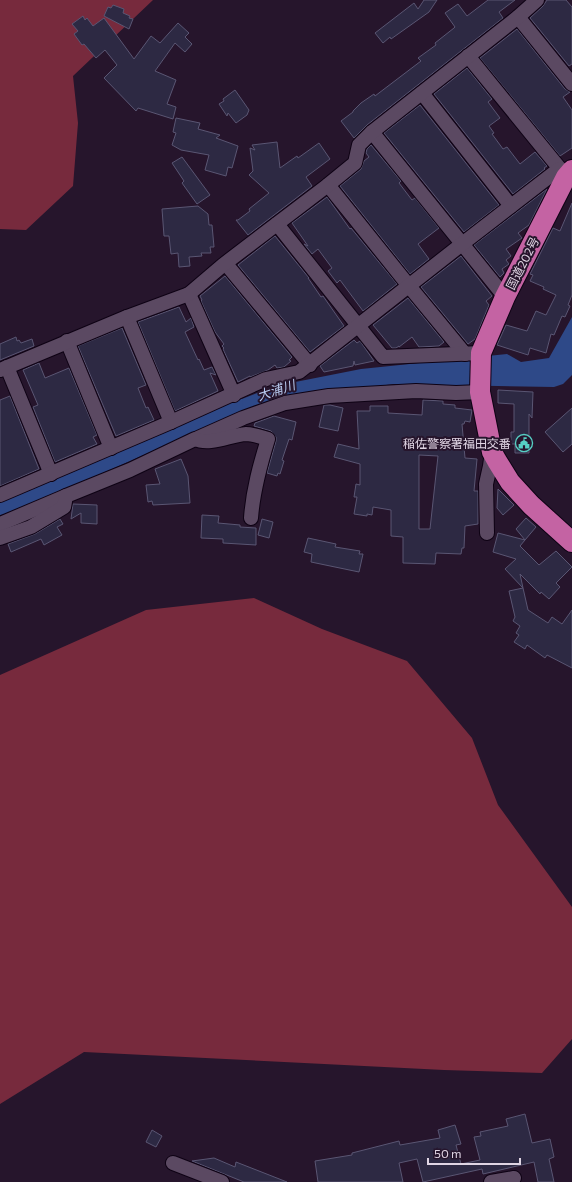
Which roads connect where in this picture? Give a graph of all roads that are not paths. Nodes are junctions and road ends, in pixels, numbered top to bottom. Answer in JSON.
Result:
{"nodes":[{"id":1,"x":537,"y":0,"type":"edge"},
{"id":2,"x":518,"y":17,"type":"junction"},
{"id":3,"x":468,"y":56,"type":"junction"},
{"id":4,"x":572,"y":84,"type":"edge"},
{"id":5,"x":422,"y":93,"type":"junction"},
{"id":6,"x":372,"y":132,"type":"junction"},
{"id":7,"x":566,"y":172,"type":"edge"},
{"id":8,"x":328,"y":185,"type":"junction"},
{"id":9,"x":511,"y":206,"type":"junction"},
{"id":10,"x":277,"y":224,"type":"junction"},
{"id":11,"x":462,"y":244,"type":"junction"},
{"id":12,"x":226,"y":264,"type":"junction"},
{"id":13,"x":409,"y":286,"type":"junction"},
{"id":14,"x":189,"y":294,"type":"junction"},
{"id":15,"x":505,"y":297,"type":"junction"},
{"id":16,"x":126,"y":317,"type":"junction"},
{"id":17,"x":358,"y":326,"type":"junction"},
{"id":18,"x":67,"y":341,"type":"junction"},
{"id":19,"x":475,"y":355,"type":"junction"},
{"id":20,"x":310,"y":365,"type":"junction"},
{"id":21,"x":3,"y":368,"type":"edge"},
{"id":22,"x":480,"y":392,"type":"junction"},
{"id":23,"x":234,"y":395,"type":"junction"},
{"id":24,"x":243,"y":418,"type":"junction"},
{"id":25,"x":171,"y":422,"type":"junction"},
{"id":26,"x":248,"y":434,"type":"junction"},
{"id":27,"x":195,"y":439,"type":"junction"},
{"id":28,"x":112,"y":448,"type":"junction"},
{"id":29,"x":492,"y":452,"type":"junction"},
{"id":30,"x":51,"y":474,"type":"junction"},
{"id":31,"x":0,"y":495,"type":"edge"},
{"id":32,"x":66,"y":496,"type":"junction"},
{"id":33,"x":251,"y":518,"type":"dead end"},
{"id":34,"x":0,"y":524,"type":"edge"},
{"id":35,"x":487,"y":533,"type":"dead end"},
{"id":36,"x":0,"y":538,"type":"edge"},
{"id":37,"x":572,"y":542,"type":"edge"},
{"id":38,"x":173,"y":1163,"type":"dead end"},
{"id":39,"x":514,"y":1178,"type":"dead end"},
{"id":40,"x":222,"y":1182,"type":"edge"},
{"id":41,"x":491,"y":1182,"type":"edge"}],
"edges":[{"from":1,"to":2,"type":"street"},
{"from":2,"to":3,"type":"street"},
{"from":2,"to":4,"type":"street"},
{"from":3,"to":5,"type":"street"},
{"from":3,"to":7,"type":"street"},
{"from":5,"to":6,"type":"street"},
{"from":5,"to":9,"type":"street"},
{"from":6,"to":8,"type":"street"},
{"from":6,"to":11,"type":"street"},
{"from":7,"to":9,"type":"street"},
{"from":7,"to":15,"type":"highway","name":"国道202号"},
{"from":8,"to":10,"type":"street"},
{"from":8,"to":13,"type":"street"},
{"from":9,"to":11,"type":"street"},
{"from":10,"to":12,"type":"street"},
{"from":10,"to":17,"type":"street"},
{"from":11,"to":13,"type":"street"},
{"from":11,"to":15,"type":"street"},
{"from":12,"to":14,"type":"street"},
{"from":12,"to":20,"type":"street"},
{"from":13,"to":17,"type":"street"},
{"from":13,"to":19,"type":"street"},
{"from":14,"to":16,"type":"street"},
{"from":14,"to":23,"type":"street"},
{"from":15,"to":19,"type":"highway","name":"国道202号"},
{"from":16,"to":18,"type":"street"},
{"from":16,"to":25,"type":"street"},
{"from":17,"to":19,"type":"street"},
{"from":17,"to":20,"type":"street"},
{"from":18,"to":21,"type":"street"},
{"from":18,"to":28,"type":"street"},
{"from":19,"to":22,"type":"highway"},
{"from":20,"to":23,"type":"street"},
{"from":21,"to":30,"type":"street"},
{"from":22,"to":24,"type":"street"},
{"from":22,"to":29,"type":"highway"},
{"from":23,"to":25,"type":"street"},
{"from":24,"to":26,"type":"street"},
{"from":24,"to":27,"type":"street"},
{"from":25,"to":28,"type":"street"},
{"from":26,"to":27,"type":"street"},
{"from":26,"to":33,"type":"street"},
{"from":27,"to":32,"type":"street"},
{"from":28,"to":30,"type":"street"},
{"from":29,"to":35,"type":"street"},
{"from":29,"to":37,"type":"highway"},
{"from":30,"to":31,"type":"street"},
{"from":32,"to":34,"type":"street"},
{"from":32,"to":36,"type":"street"},
{"from":38,"to":40,"type":"street"},
{"from":39,"to":41,"type":"street"}]}
